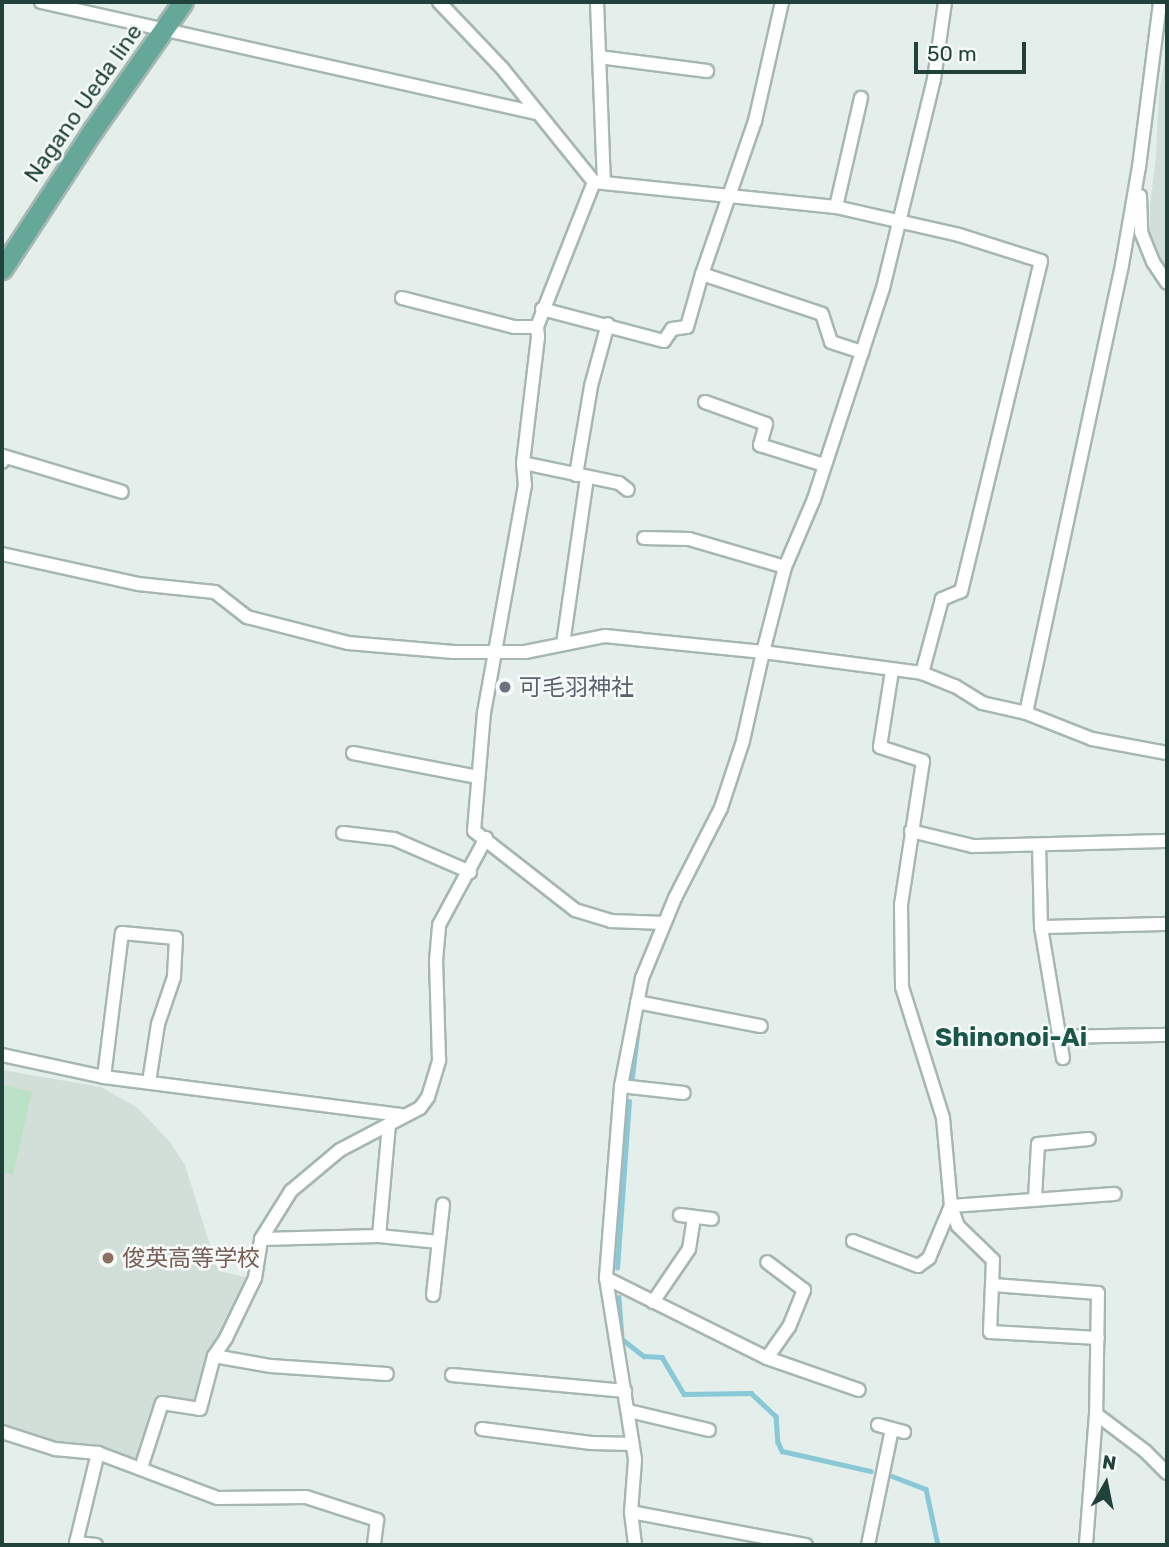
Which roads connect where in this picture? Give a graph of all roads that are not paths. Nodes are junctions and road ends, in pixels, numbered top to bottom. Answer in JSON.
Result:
{"nodes":[{"id":1,"x":41,"y":2,"type":"edge"},
{"id":2,"x":183,"y":2,"type":"edge"},
{"id":3,"x":439,"y":2,"type":"edge"},
{"id":4,"x":597,"y":2,"type":"edge"},
{"id":5,"x":782,"y":2,"type":"edge"},
{"id":6,"x":945,"y":2,"type":"edge"},
{"id":7,"x":1160,"y":2,"type":"edge"},
{"id":8,"x":163,"y":30,"type":"junction"},
{"id":9,"x":599,"y":57,"type":"junction"},
{"id":10,"x":707,"y":71,"type":"dead end"},
{"id":11,"x":861,"y":98,"type":"dead end"},
{"id":12,"x":536,"y":113,"type":"junction"},
{"id":13,"x":1139,"y":167,"type":"junction"},
{"id":14,"x":599,"y":181,"type":"junction"},
{"id":15,"x":730,"y":198,"type":"junction"},
{"id":16,"x":836,"y":208,"type":"junction"},
{"id":17,"x":900,"y":223,"type":"junction"},
{"id":18,"x":2,"y":269,"type":"edge"},
{"id":19,"x":702,"y":274,"type":"junction"},
{"id":20,"x":1167,"y":283,"type":"edge"},
{"id":21,"x":402,"y":298,"type":"dead end"},
{"id":22,"x":542,"y":309,"type":"junction"},
{"id":23,"x":608,"y":324,"type":"junction"},
{"id":24,"x":537,"y":327,"type":"junction"},
{"id":25,"x":862,"y":352,"type":"junction"},
{"id":26,"x":705,"y":402,"type":"dead end"},
{"id":27,"x":2,"y":462,"type":"edge"},
{"id":28,"x":523,"y":463,"type":"junction"},
{"id":29,"x":824,"y":465,"type":"junction"},
{"id":30,"x":582,"y":477,"type":"junction"},
{"id":31,"x":628,"y":490,"type":"dead end"},
{"id":32,"x":122,"y":492,"type":"dead end"},
{"id":33,"x":644,"y":538,"type":"dead end"},
{"id":34,"x":2,"y":554,"type":"edge"},
{"id":35,"x":785,"y":567,"type":"junction"},
{"id":36,"x":563,"y":644,"type":"junction"},
{"id":37,"x":494,"y":652,"type":"junction"},
{"id":38,"x":763,"y":652,"type":"junction"},
{"id":39,"x":892,"y":671,"type":"junction"},
{"id":40,"x":922,"y":673,"type":"junction"},
{"id":41,"x":1026,"y":713,"type":"junction"},
{"id":42,"x":353,"y":753,"type":"dead end"},
{"id":43,"x":1167,"y":754,"type":"edge"},
{"id":44,"x":478,"y":777,"type":"junction"},
{"id":45,"x":911,"y":831,"type":"junction"},
{"id":46,"x":343,"y":833,"type":"dead end"},
{"id":47,"x":486,"y":838,"type":"junction"},
{"id":48,"x":1167,"y":841,"type":"edge"},
{"id":49,"x":1039,"y":845,"type":"junction"},
{"id":50,"x":470,"y":872,"type":"junction"},
{"id":51,"x":664,"y":923,"type":"junction"},
{"id":52,"x":1167,"y":924,"type":"edge"},
{"id":53,"x":1041,"y":927,"type":"junction"},
{"id":54,"x":637,"y":1002,"type":"junction"},
{"id":55,"x":761,"y":1026,"type":"dead end"},
{"id":56,"x":1167,"y":1035,"type":"edge"},
{"id":57,"x":1059,"y":1037,"type":"junction"},
{"id":58,"x":2,"y":1055,"type":"edge"},
{"id":59,"x":1063,"y":1058,"type":"dead end"},
{"id":60,"x":104,"y":1077,"type":"junction"},
{"id":61,"x":149,"y":1082,"type":"junction"},
{"id":62,"x":621,"y":1086,"type":"junction"},
{"id":63,"x":684,"y":1093,"type":"dead end"},
{"id":64,"x":401,"y":1115,"type":"junction"},
{"id":65,"x":389,"y":1125,"type":"junction"},
{"id":66,"x":1089,"y":1139,"type":"dead end"},
{"id":67,"x":1115,"y":1194,"type":"dead end"},
{"id":68,"x":1035,"y":1198,"type":"junction"},
{"id":69,"x":443,"y":1205,"type":"dead end"},
{"id":70,"x":951,"y":1206,"type":"junction"},
{"id":71,"x":680,"y":1215,"type":"dead end"},
{"id":72,"x":694,"y":1217,"type":"junction"},
{"id":73,"x":712,"y":1219,"type":"dead end"},
{"id":74,"x":379,"y":1236,"type":"junction"},
{"id":75,"x":261,"y":1239,"type":"junction"},
{"id":76,"x":853,"y":1241,"type":"dead end"},
{"id":77,"x":439,"y":1242,"type":"junction"},
{"id":78,"x":767,"y":1262,"type":"dead end"},
{"id":79,"x":606,"y":1278,"type":"junction"},
{"id":80,"x":993,"y":1285,"type":"junction"},
{"id":81,"x":433,"y":1295,"type":"dead end"},
{"id":82,"x":653,"y":1302,"type":"junction"},
{"id":83,"x":1098,"y":1338,"type":"junction"},
{"id":84,"x":214,"y":1356,"type":"junction"},
{"id":85,"x":767,"y":1358,"type":"junction"},
{"id":86,"x":387,"y":1374,"type":"dead end"},
{"id":87,"x":452,"y":1376,"type":"dead end"},
{"id":88,"x":859,"y":1390,"type":"dead end"},
{"id":89,"x":625,"y":1391,"type":"junction"},
{"id":90,"x":629,"y":1411,"type":"junction"},
{"id":91,"x":1096,"y":1414,"type":"junction"},
{"id":92,"x":878,"y":1425,"type":"dead end"},
{"id":93,"x":482,"y":1429,"type":"dead end"},
{"id":94,"x":709,"y":1430,"type":"dead end"},
{"id":95,"x":2,"y":1433,"type":"edge"},
{"id":96,"x":632,"y":1444,"type":"junction"},
{"id":97,"x":98,"y":1454,"type":"junction"},
{"id":98,"x":141,"y":1468,"type":"junction"},
{"id":99,"x":1167,"y":1473,"type":"edge"},
{"id":100,"x":631,"y":1512,"type":"junction"},
{"id":101,"x":96,"y":1545,"type":"edge"},
{"id":102,"x":374,"y":1545,"type":"edge"},
{"id":103,"x":635,"y":1545,"type":"edge"},
{"id":104,"x":806,"y":1545,"type":"edge"},
{"id":105,"x":868,"y":1545,"type":"edge"},
{"id":106,"x":1086,"y":1545,"type":"edge"}],
"edges":[{"from":1,"to":8,"type":"street"},
{"from":2,"to":8,"type":"main road","name":"Nagano Ueda line"},
{"from":3,"to":12,"type":"street"},
{"from":4,"to":9,"type":"street"},
{"from":5,"to":15,"type":"street"},
{"from":6,"to":17,"type":"street"},
{"from":7,"to":13,"type":"street"},
{"from":8,"to":12,"type":"street"},
{"from":8,"to":18,"type":"main road","name":"Nagano Ueda line"},
{"from":9,"to":10,"type":"street"},
{"from":9,"to":14,"type":"street"},
{"from":11,"to":16,"type":"street"},
{"from":12,"to":14,"type":"street"},
{"from":13,"to":20,"type":"street"},
{"from":13,"to":41,"type":"street"},
{"from":14,"to":15,"type":"street"},
{"from":14,"to":22,"type":"street"},
{"from":15,"to":16,"type":"street"},
{"from":15,"to":19,"type":"street"},
{"from":16,"to":17,"type":"street"},
{"from":17,"to":25,"type":"street"},
{"from":17,"to":40,"type":"street"},
{"from":19,"to":23,"type":"street"},
{"from":19,"to":25,"type":"street"},
{"from":21,"to":24,"type":"street"},
{"from":22,"to":23,"type":"street"},
{"from":22,"to":24,"type":"street"},
{"from":23,"to":30,"type":"street"},
{"from":24,"to":28,"type":"street"},
{"from":25,"to":29,"type":"street"},
{"from":26,"to":29,"type":"street"},
{"from":27,"to":32,"type":"street"},
{"from":28,"to":30,"type":"street"},
{"from":28,"to":37,"type":"street"},
{"from":29,"to":35,"type":"street"},
{"from":30,"to":31,"type":"street"},
{"from":30,"to":36,"type":"street"},
{"from":33,"to":35,"type":"street"},
{"from":34,"to":37,"type":"street"},
{"from":35,"to":38,"type":"street"},
{"from":36,"to":37,"type":"street"},
{"from":36,"to":38,"type":"street"},
{"from":37,"to":44,"type":"street"},
{"from":38,"to":39,"type":"street"},
{"from":38,"to":51,"type":"street"},
{"from":39,"to":40,"type":"street"},
{"from":39,"to":45,"type":"street"},
{"from":40,"to":41,"type":"street"},
{"from":41,"to":43,"type":"street"},
{"from":42,"to":44,"type":"street"},
{"from":44,"to":47,"type":"street"},
{"from":45,"to":49,"type":"street"},
{"from":45,"to":70,"type":"street"},
{"from":46,"to":50,"type":"street"},
{"from":47,"to":50,"type":"street"},
{"from":47,"to":51,"type":"street"},
{"from":48,"to":49,"type":"street"},
{"from":49,"to":53,"type":"street"},
{"from":50,"to":64,"type":"street"},
{"from":51,"to":54,"type":"street"},
{"from":52,"to":53,"type":"street"},
{"from":53,"to":57,"type":"street"},
{"from":54,"to":55,"type":"street"},
{"from":54,"to":62,"type":"street"},
{"from":56,"to":57,"type":"street"},
{"from":57,"to":59,"type":"street"},
{"from":58,"to":60,"type":"street"},
{"from":60,"to":61,"type":"street"},
{"from":60,"to":61,"type":"street"},
{"from":61,"to":64,"type":"street"},
{"from":62,"to":63,"type":"street"},
{"from":62,"to":79,"type":"street"},
{"from":64,"to":65,"type":"street"},
{"from":65,"to":74,"type":"street"},
{"from":65,"to":75,"type":"street"},
{"from":66,"to":68,"type":"street"},
{"from":67,"to":68,"type":"street"},
{"from":68,"to":70,"type":"street"},
{"from":69,"to":77,"type":"street"},
{"from":70,"to":76,"type":"street"},
{"from":70,"to":80,"type":"street"},
{"from":71,"to":72,"type":"street"},
{"from":72,"to":73,"type":"street"},
{"from":72,"to":82,"type":"street"},
{"from":74,"to":75,"type":"street"},
{"from":74,"to":77,"type":"street"},
{"from":75,"to":84,"type":"street"},
{"from":77,"to":81,"type":"street"},
{"from":78,"to":85,"type":"street"},
{"from":79,"to":82,"type":"street"},
{"from":79,"to":89,"type":"street"},
{"from":80,"to":83,"type":"street"},
{"from":80,"to":83,"type":"street"},
{"from":82,"to":85,"type":"street"},
{"from":83,"to":91,"type":"street"},
{"from":84,"to":86,"type":"street"},
{"from":84,"to":98,"type":"street"},
{"from":85,"to":88,"type":"street"},
{"from":87,"to":89,"type":"street"},
{"from":89,"to":90,"type":"street"},
{"from":90,"to":94,"type":"street"},
{"from":90,"to":96,"type":"street"},
{"from":91,"to":99,"type":"street"},
{"from":91,"to":106,"type":"street"},
{"from":92,"to":105,"type":"street"},
{"from":93,"to":96,"type":"street"},
{"from":95,"to":97,"type":"street"},
{"from":96,"to":100,"type":"street"},
{"from":97,"to":98,"type":"street"},
{"from":97,"to":101,"type":"street"},
{"from":98,"to":102,"type":"street"},
{"from":100,"to":103,"type":"street"},
{"from":100,"to":104,"type":"street"}]}
